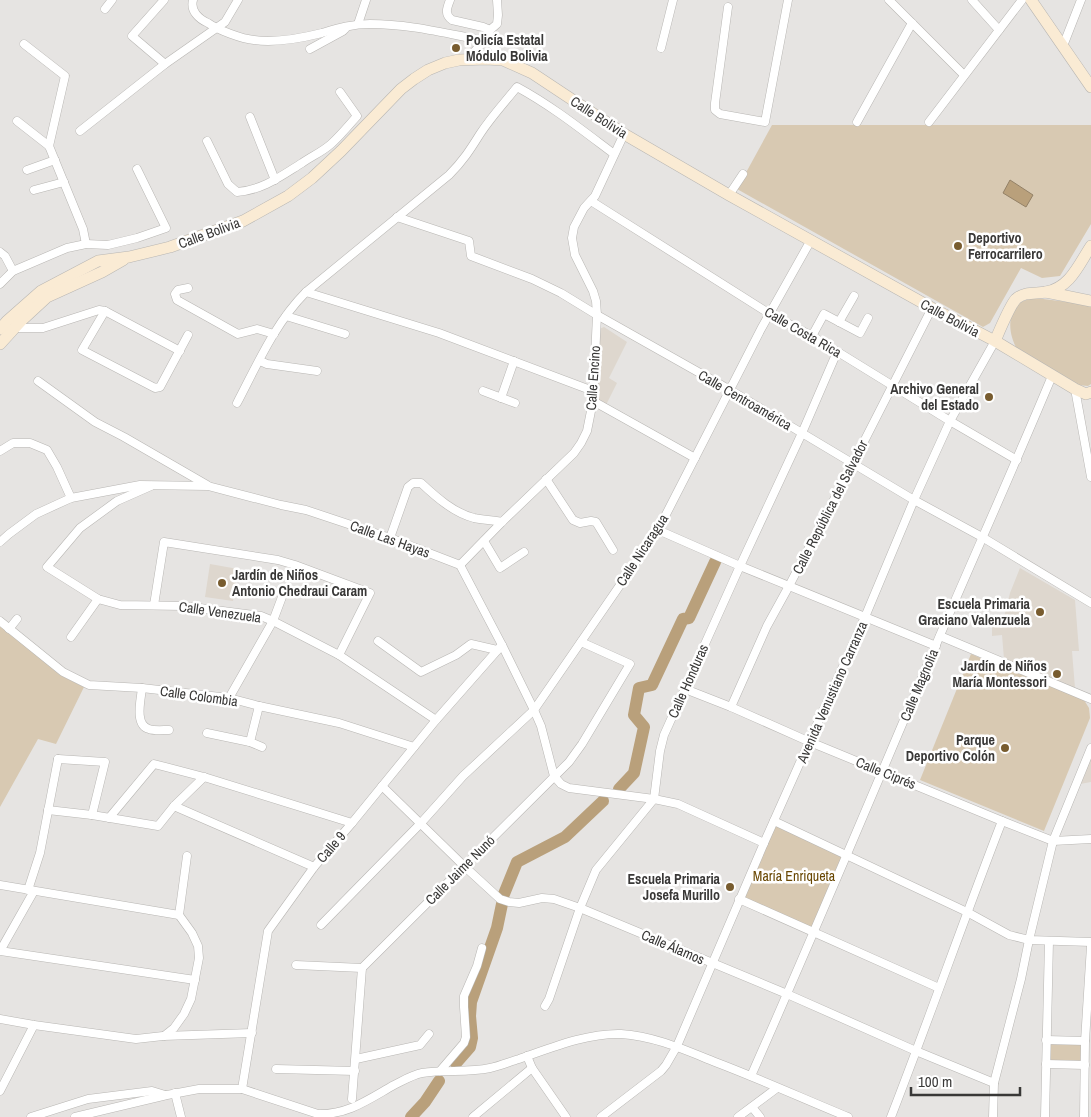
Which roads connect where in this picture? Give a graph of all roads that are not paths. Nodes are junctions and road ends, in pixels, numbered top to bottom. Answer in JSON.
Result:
{"nodes":[{"id":1,"x":112,"y":0,"type":"edge"},
{"id":2,"x":164,"y":0,"type":"edge"},
{"id":3,"x":193,"y":0,"type":"edge"},
{"id":4,"x":238,"y":0,"type":"edge"},
{"id":5,"x":366,"y":0,"type":"edge"},
{"id":6,"x":450,"y":0,"type":"edge"},
{"id":7,"x":497,"y":0,"type":"edge"},
{"id":8,"x":673,"y":0,"type":"edge"},
{"id":9,"x":788,"y":0,"type":"edge"},
{"id":10,"x":888,"y":0,"type":"edge"},
{"id":11,"x":972,"y":0,"type":"edge"},
{"id":12,"x":1022,"y":0,"type":"edge"},
{"id":13,"x":1031,"y":0,"type":"edge"},
{"id":14,"x":1081,"y":0,"type":"edge"},
{"id":15,"x":728,"y":7,"type":"dead end"},
{"id":16,"x":105,"y":9,"type":"dead end"},
{"id":17,"x":912,"y":23,"type":"junction"},
{"id":18,"x":358,"y":24,"type":"junction"},
{"id":19,"x":348,"y":26,"type":"junction"},
{"id":20,"x":216,"y":28,"type":"junction"},
{"id":21,"x":490,"y":30,"type":"junction"},
{"id":22,"x":999,"y":30,"type":"junction"},
{"id":23,"x":487,"y":41,"type":"junction"},
{"id":24,"x":24,"y":44,"type":"dead end"},
{"id":25,"x":1063,"y":46,"type":"junction"},
{"id":26,"x":661,"y":48,"type":"dead end"},
{"id":27,"x":310,"y":49,"type":"dead end"},
{"id":28,"x":468,"y":59,"type":"junction"},
{"id":29,"x":503,"y":60,"type":"junction"},
{"id":30,"x":165,"y":64,"type":"junction"},
{"id":31,"x":964,"y":75,"type":"junction"},
{"id":32,"x":1091,"y":87,"type":"edge"},
{"id":33,"x":340,"y":92,"type":"dead end"},
{"id":34,"x":250,"y":117,"type":"dead end"},
{"id":35,"x":17,"y":121,"type":"dead end"},
{"id":36,"x":857,"y":122,"type":"dead end"},
{"id":37,"x":929,"y":122,"type":"dead end"},
{"id":38,"x":80,"y":131,"type":"dead end"},
{"id":39,"x":624,"y":134,"type":"junction"},
{"id":40,"x":207,"y":141,"type":"dead end"},
{"id":41,"x":332,"y":143,"type":"junction"},
{"id":42,"x":49,"y":146,"type":"junction"},
{"id":43,"x":341,"y":152,"type":"junction"},
{"id":44,"x":614,"y":154,"type":"junction"},
{"id":45,"x":54,"y":160,"type":"junction"},
{"id":46,"x":138,"y":169,"type":"dead end"},
{"id":47,"x":27,"y":170,"type":"dead end"},
{"id":48,"x":743,"y":174,"type":"dead end"},
{"id":49,"x":275,"y":180,"type":"junction"},
{"id":50,"x":64,"y":182,"type":"junction"},
{"id":51,"x":34,"y":190,"type":"dead end"},
{"id":52,"x":729,"y":195,"type":"junction"},
{"id":53,"x":591,"y":201,"type":"junction"},
{"id":54,"x":397,"y":217,"type":"junction"},
{"id":55,"x":811,"y":240,"type":"junction"},
{"id":56,"x":86,"y":244,"type":"junction"},
{"id":57,"x":1091,"y":246,"type":"edge"},
{"id":58,"x":2,"y":255,"type":"edge"},
{"id":59,"x":129,"y":257,"type":"junction"},
{"id":60,"x":13,"y":270,"type":"junction"},
{"id":61,"x":0,"y":284,"type":"edge"},
{"id":62,"x":188,"y":288,"type":"dead end"},
{"id":63,"x":306,"y":292,"type":"junction"},
{"id":64,"x":1046,"y":292,"type":"junction"},
{"id":65,"x":854,"y":296,"type":"dead end"},
{"id":66,"x":1091,"y":301,"type":"edge"},
{"id":67,"x":932,"y":308,"type":"junction"},
{"id":68,"x":105,"y":311,"type":"junction"},
{"id":69,"x":770,"y":314,"type":"junction"},
{"id":70,"x":597,"y":315,"type":"junction"},
{"id":71,"x":286,"y":316,"type":"junction"},
{"id":72,"x":868,"y":318,"type":"dead end"},
{"id":73,"x":840,"y":322,"type":"junction"},
{"id":74,"x":1003,"y":325,"type":"junction"},
{"id":75,"x":15,"y":328,"type":"junction"},
{"id":76,"x":0,"y":329,"type":"edge"},
{"id":77,"x":980,"y":333,"type":"junction"},
{"id":78,"x":274,"y":334,"type":"junction"},
{"id":79,"x":345,"y":334,"type":"dead end"},
{"id":80,"x":188,"y":335,"type":"dead end"},
{"id":81,"x":812,"y":336,"type":"junction"},
{"id":82,"x":995,"y":341,"type":"junction"},
{"id":83,"x":0,"y":344,"type":"edge"},
{"id":84,"x":1007,"y":349,"type":"junction"},
{"id":85,"x":180,"y":351,"type":"junction"},
{"id":86,"x":837,"y":352,"type":"junction"},
{"id":87,"x":260,"y":361,"type":"junction"},
{"id":88,"x":514,"y":361,"type":"junction"},
{"id":89,"x":317,"y":371,"type":"dead end"},
{"id":90,"x":1052,"y":376,"type":"junction"},
{"id":91,"x":38,"y":381,"type":"dead end"},
{"id":92,"x":893,"y":386,"type":"junction"},
{"id":93,"x":1075,"y":388,"type":"junction"},
{"id":94,"x":593,"y":390,"type":"junction"},
{"id":95,"x":730,"y":390,"type":"junction"},
{"id":96,"x":483,"y":391,"type":"dead end"},
{"id":97,"x":1089,"y":394,"type":"edge"},
{"id":98,"x":501,"y":398,"type":"junction"},
{"id":99,"x":593,"y":401,"type":"junction"},
{"id":100,"x":237,"y":403,"type":"dead end"},
{"id":101,"x":515,"y":403,"type":"dead end"},
{"id":102,"x":950,"y":421,"type":"junction"},
{"id":103,"x":802,"y":433,"type":"junction"},
{"id":104,"x":0,"y":451,"type":"edge"},
{"id":105,"x":695,"y":458,"type":"junction"},
{"id":106,"x":1017,"y":460,"type":"junction"},
{"id":107,"x":853,"y":463,"type":"junction"},
{"id":108,"x":1091,"y":477,"type":"edge"},
{"id":109,"x":546,"y":479,"type":"junction"},
{"id":110,"x":153,"y":486,"type":"junction"},
{"id":111,"x":208,"y":486,"type":"junction"},
{"id":112,"x":71,"y":498,"type":"junction"},
{"id":113,"x":914,"y":500,"type":"junction"},
{"id":114,"x":502,"y":522,"type":"junction"},
{"id":115,"x":658,"y":530,"type":"junction"},
{"id":116,"x":982,"y":537,"type":"junction"},
{"id":117,"x":390,"y":538,"type":"junction"},
{"id":118,"x":484,"y":540,"type":"junction"},
{"id":119,"x":0,"y":542,"type":"edge"},
{"id":120,"x":613,"y":550,"type":"dead end"},
{"id":121,"x":524,"y":552,"type":"dead end"},
{"id":122,"x":460,"y":565,"type":"junction"},
{"id":123,"x":740,"y":566,"type":"junction"},
{"id":124,"x":790,"y":586,"type":"junction"},
{"id":125,"x":285,"y":589,"type":"dead end"},
{"id":126,"x":98,"y":599,"type":"junction"},
{"id":127,"x":1091,"y":603,"type":"edge"},
{"id":128,"x":154,"y":605,"type":"junction"},
{"id":129,"x":865,"y":617,"type":"junction"},
{"id":130,"x":17,"y":619,"type":"dead end"},
{"id":131,"x":0,"y":621,"type":"edge"},
{"id":132,"x":273,"y":621,"type":"junction"},
{"id":133,"x":9,"y":629,"type":"junction"},
{"id":134,"x":940,"y":636,"type":"junction"},
{"id":135,"x":71,"y":637,"type":"dead end"},
{"id":136,"x":378,"y":641,"type":"dead end"},
{"id":137,"x":581,"y":642,"type":"junction"},
{"id":138,"x":936,"y":646,"type":"junction"},
{"id":139,"x":499,"y":647,"type":"junction"},
{"id":140,"x":339,"y":654,"type":"junction"},
{"id":141,"x":142,"y":688,"type":"junction"},
{"id":142,"x":685,"y":689,"type":"junction"},
{"id":143,"x":229,"y":698,"type":"junction"},
{"id":144,"x":1091,"y":699,"type":"edge"},
{"id":145,"x":259,"y":706,"type":"junction"},
{"id":146,"x":730,"y":707,"type":"junction"},
{"id":147,"x":534,"y":710,"type":"junction"},
{"id":148,"x":436,"y":720,"type":"junction"},
{"id":149,"x":169,"y":730,"type":"dead end"},
{"id":150,"x":207,"y":733,"type":"dead end"},
{"id":151,"x":250,"y":742,"type":"junction"},
{"id":152,"x":810,"y":742,"type":"junction"},
{"id":153,"x":262,"y":747,"type":"dead end"},
{"id":154,"x":414,"y":747,"type":"junction"},
{"id":155,"x":1091,"y":748,"type":"edge"},
{"id":156,"x":55,"y":750,"type":"dead end"},
{"id":157,"x":58,"y":758,"type":"junction"},
{"id":158,"x":883,"y":771,"type":"junction"},
{"id":159,"x":554,"y":776,"type":"junction"},
{"id":160,"x":204,"y":777,"type":"junction"},
{"id":161,"x":382,"y":786,"type":"junction"},
{"id":162,"x":654,"y":799,"type":"junction"},
{"id":163,"x":174,"y":806,"type":"junction"},
{"id":164,"x":48,"y":810,"type":"junction"},
{"id":165,"x":92,"y":815,"type":"junction"},
{"id":166,"x":109,"y":818,"type":"junction"},
{"id":167,"x":774,"y":821,"type":"junction"},
{"id":168,"x":1002,"y":821,"type":"junction"},
{"id":169,"x":352,"y":823,"type":"junction"},
{"id":170,"x":420,"y":823,"type":"junction"},
{"id":171,"x":1091,"y":839,"type":"edge"},
{"id":172,"x":1053,"y":841,"type":"junction"},
{"id":173,"x":764,"y":842,"type":"junction"},
{"id":174,"x":187,"y":856,"type":"dead end"},
{"id":175,"x":847,"y":856,"type":"junction"},
{"id":176,"x":464,"y":866,"type":"junction"},
{"id":177,"x":314,"y":867,"type":"junction"},
{"id":178,"x":0,"y":885,"type":"edge"},
{"id":179,"x":31,"y":890,"type":"junction"},
{"id":180,"x":739,"y":899,"type":"junction"},
{"id":181,"x":580,"y":908,"type":"junction"},
{"id":182,"x":967,"y":912,"type":"junction"},
{"id":183,"x":179,"y":915,"type":"junction"},
{"id":184,"x":320,"y":925,"type":"dead end"},
{"id":185,"x":814,"y":933,"type":"junction"},
{"id":186,"x":1029,"y":940,"type":"junction"},
{"id":187,"x":1049,"y":941,"type":"junction"},
{"id":188,"x":1091,"y":942,"type":"edge"},
{"id":189,"x":1091,"y":946,"type":"edge"},
{"id":190,"x":482,"y":948,"type":"dead end"},
{"id":191,"x":0,"y":951,"type":"edge"},
{"id":192,"x":712,"y":964,"type":"junction"},
{"id":193,"x":296,"y":965,"type":"dead end"},
{"id":194,"x":362,"y":968,"type":"junction"},
{"id":195,"x":195,"y":980,"type":"junction"},
{"id":196,"x":939,"y":988,"type":"junction"},
{"id":197,"x":787,"y":994,"type":"junction"},
{"id":198,"x":545,"y":1006,"type":"dead end"},
{"id":199,"x":0,"y":1018,"type":"edge"},
{"id":200,"x":34,"y":1025,"type":"junction"},
{"id":201,"x":252,"y":1033,"type":"junction"},
{"id":202,"x":429,"y":1034,"type":"dead end"},
{"id":203,"x":164,"y":1036,"type":"junction"},
{"id":204,"x":1046,"y":1040,"type":"junction"},
{"id":205,"x":1085,"y":1041,"type":"junction"},
{"id":206,"x":534,"y":1045,"type":"dead end"},
{"id":207,"x":677,"y":1046,"type":"junction"},
{"id":208,"x":916,"y":1051,"type":"junction"},
{"id":209,"x":1088,"y":1053,"type":"edge"},
{"id":210,"x":535,"y":1054,"type":"junction"},
{"id":211,"x":527,"y":1056,"type":"junction"},
{"id":212,"x":356,"y":1059,"type":"junction"},
{"id":213,"x":1046,"y":1064,"type":"junction"},
{"id":214,"x":1085,"y":1065,"type":"junction"},
{"id":215,"x":532,"y":1068,"type":"junction"},
{"id":216,"x":276,"y":1069,"type":"dead end"},
{"id":217,"x":355,"y":1071,"type":"junction"},
{"id":218,"x":440,"y":1071,"type":"junction"},
{"id":219,"x":751,"y":1076,"type":"junction"},
{"id":220,"x":994,"y":1083,"type":"junction"},
{"id":221,"x":777,"y":1088,"type":"junction"},
{"id":222,"x":242,"y":1089,"type":"junction"},
{"id":223,"x":0,"y":1091,"type":"edge"},
{"id":224,"x":171,"y":1094,"type":"junction"},
{"id":225,"x":352,"y":1099,"type":"dead end"},
{"id":226,"x":752,"y":1107,"type":"junction"},
{"id":227,"x":31,"y":1117,"type":"edge"},
{"id":228,"x":75,"y":1117,"type":"edge"},
{"id":229,"x":181,"y":1117,"type":"edge"},
{"id":230,"x":473,"y":1117,"type":"edge"},
{"id":231,"x":566,"y":1117,"type":"edge"},
{"id":232,"x":601,"y":1117,"type":"edge"},
{"id":233,"x":738,"y":1117,"type":"edge"},
{"id":234,"x":760,"y":1117,"type":"edge"},
{"id":235,"x":848,"y":1117,"type":"edge"},
{"id":236,"x":891,"y":1117,"type":"edge"},
{"id":237,"x":992,"y":1117,"type":"edge"},
{"id":238,"x":1045,"y":1117,"type":"edge"},
{"id":239,"x":1084,"y":1117,"type":"edge"}],
"edges":[{"from":1,"to":16,"type":"street"},
{"from":2,"to":30,"type":"street"},
{"from":3,"to":20,"type":"street"},
{"from":4,"to":20,"type":"street"},
{"from":5,"to":18,"type":"street"},
{"from":6,"to":21,"type":"street"},
{"from":7,"to":21,"type":"street"},
{"from":8,"to":26,"type":"street"},
{"from":9,"to":15,"type":"street"},
{"from":10,"to":17,"type":"street"},
{"from":11,"to":22,"type":"street"},
{"from":12,"to":22,"type":"street"},
{"from":13,"to":25,"type":"main road"},
{"from":14,"to":25,"type":"street"},
{"from":17,"to":31,"type":"street"},
{"from":17,"to":36,"type":"street"},
{"from":18,"to":19,"type":"street"},
{"from":18,"to":23,"type":"street"},
{"from":19,"to":20,"type":"street"},
{"from":19,"to":27,"type":"street"},
{"from":20,"to":30,"type":"street"},
{"from":21,"to":23,"type":"street"},
{"from":22,"to":31,"type":"street"},
{"from":23,"to":28,"type":"street"},
{"from":23,"to":29,"type":"street"},
{"from":24,"to":42,"type":"street"},
{"from":25,"to":32,"type":"main road"},
{"from":28,"to":29,"type":"main road","name":"Calle Bolivia"},
{"from":28,"to":43,"type":"main road","name":"Calle Bolivia"},
{"from":29,"to":39,"type":"main road","name":"Calle Bolivia"},
{"from":30,"to":38,"type":"street"},
{"from":31,"to":37,"type":"street"},
{"from":33,"to":41,"type":"street"},
{"from":34,"to":49,"type":"street"},
{"from":35,"to":42,"type":"street"},
{"from":39,"to":44,"type":"street","name":"Calle Encino"},
{"from":39,"to":52,"type":"main road","name":"Calle Bolivia"},
{"from":40,"to":49,"type":"street"},
{"from":41,"to":43,"type":"street"},
{"from":41,"to":49,"type":"street"},
{"from":42,"to":45,"type":"street"},
{"from":43,"to":59,"type":"main road","name":"Calle Bolivia"},
{"from":44,"to":53,"type":"street","name":"Calle Encino"},
{"from":44,"to":54,"type":"street"},
{"from":45,"to":47,"type":"street"},
{"from":45,"to":50,"type":"street"},
{"from":46,"to":56,"type":"street"},
{"from":48,"to":52,"type":"street"},
{"from":50,"to":51,"type":"street"},
{"from":50,"to":56,"type":"street"},
{"from":52,"to":55,"type":"main road","name":"Calle Bolivia"},
{"from":53,"to":69,"type":"street","name":"Calle Costa Rica"},
{"from":53,"to":70,"type":"street","name":"Calle Encino"},
{"from":54,"to":63,"type":"street"},
{"from":54,"to":70,"type":"street","name":"Calle Centroamérica"},
{"from":55,"to":67,"type":"main road","name":"Calle Bolivia"},
{"from":55,"to":69,"type":"street","name":"Calle Nicaragua"},
{"from":56,"to":60,"type":"street"},
{"from":57,"to":64,"type":"main road"},
{"from":58,"to":60,"type":"street"},
{"from":59,"to":75,"type":"main road"},
{"from":59,"to":76,"type":"main road"},
{"from":60,"to":61,"type":"street"},
{"from":62,"to":78,"type":"street"},
{"from":63,"to":71,"type":"street"},
{"from":63,"to":88,"type":"street"},
{"from":64,"to":66,"type":"main road"},
{"from":64,"to":74,"type":"main road"},
{"from":65,"to":73,"type":"street"},
{"from":67,"to":77,"type":"main road","name":"Calle Bolivia"},
{"from":67,"to":92,"type":"street","name":"Calle República del Salvador"},
{"from":68,"to":75,"type":"street"},
{"from":68,"to":85,"type":"street"},
{"from":68,"to":85,"type":"street"},
{"from":69,"to":81,"type":"street","name":"Calle Costa Rica"},
{"from":69,"to":95,"type":"street","name":"Calle Nicaragua"},
{"from":70,"to":94,"type":"street","name":"Calle Encino"},
{"from":70,"to":95,"type":"street","name":"Calle Centroamérica"},
{"from":71,"to":78,"type":"street"},
{"from":71,"to":79,"type":"street"},
{"from":72,"to":73,"type":"street"},
{"from":73,"to":81,"type":"street"},
{"from":74,"to":77,"type":"main road"},
{"from":74,"to":82,"type":"main road"},
{"from":74,"to":84,"type":"main road"},
{"from":75,"to":83,"type":"main road"},
{"from":77,"to":82,"type":"main road","name":"Calle Bolivia"},
{"from":78,"to":87,"type":"street"},
{"from":80,"to":85,"type":"street"},
{"from":81,"to":86,"type":"street","name":"Calle Costa Rica"},
{"from":82,"to":84,"type":"main road","name":"Calle Bolivia"},
{"from":82,"to":102,"type":"street","name":"Avenida Venustiano Carranza"},
{"from":84,"to":90,"type":"main road","name":"Calle Bolivia"},
{"from":86,"to":92,"type":"street","name":"Calle Costa Rica"},
{"from":86,"to":103,"type":"street","name":"Calle Honduras"},
{"from":87,"to":89,"type":"street"},
{"from":87,"to":100,"type":"street"},
{"from":88,"to":94,"type":"street"},
{"from":88,"to":98,"type":"street"},
{"from":90,"to":93,"type":"main road","name":"Calle Bolivia"},
{"from":90,"to":106,"type":"street","name":"Calle Magnolia"},
{"from":91,"to":111,"type":"street"},
{"from":92,"to":102,"type":"street","name":"Calle Costa Rica"},
{"from":92,"to":107,"type":"street","name":"Calle República del Salvador"},
{"from":93,"to":97,"type":"main road","name":"Calle Bolivia"},
{"from":93,"to":108,"type":"street"},
{"from":94,"to":99,"type":"street","name":"Calle Encino"},
{"from":95,"to":103,"type":"street","name":"Calle Centroamérica"},
{"from":95,"to":105,"type":"street","name":"Calle Nicaragua"},
{"from":96,"to":98,"type":"street"},
{"from":98,"to":101,"type":"street"},
{"from":99,"to":105,"type":"street"},
{"from":99,"to":109,"type":"street","name":"Calle Encino"},
{"from":102,"to":106,"type":"street","name":"Calle Costa Rica"},
{"from":102,"to":113,"type":"street","name":"Avenida Venustiano Carranza"},
{"from":103,"to":107,"type":"street","name":"Calle Centroamérica"},
{"from":103,"to":123,"type":"street","name":"Calle Honduras"},
{"from":104,"to":112,"type":"street"},
{"from":105,"to":115,"type":"street","name":"Calle Nicaragua"},
{"from":106,"to":116,"type":"street","name":"Calle Magnolia"},
{"from":107,"to":113,"type":"street","name":"Calle Centroamérica"},
{"from":107,"to":124,"type":"street","name":"Calle República del Salvador"},
{"from":109,"to":114,"type":"street","name":"Calle Encino"},
{"from":109,"to":120,"type":"street"},
{"from":110,"to":111,"type":"street","name":"Calle Las Hayas"},
{"from":110,"to":112,"type":"street","name":"Calle Las Hayas"},
{"from":110,"to":126,"type":"street","name":"Calle Venezuela"},
{"from":111,"to":117,"type":"street","name":"Calle Las Hayas"},
{"from":112,"to":119,"type":"street","name":"Calle Las Hayas"},
{"from":113,"to":116,"type":"street","name":"Calle Centroamérica"},
{"from":113,"to":129,"type":"street","name":"Avenida Venustiano Carranza"},
{"from":114,"to":117,"type":"street"},
{"from":114,"to":118,"type":"street","name":"Calle Encino"},
{"from":115,"to":123,"type":"street"},
{"from":115,"to":137,"type":"street","name":"Calle Nicaragua"},
{"from":116,"to":127,"type":"street","name":"Calle Centroamérica"},
{"from":116,"to":134,"type":"street","name":"Calle Magnolia"},
{"from":117,"to":122,"type":"street","name":"Calle Las Hayas"},
{"from":118,"to":121,"type":"street"},
{"from":118,"to":122,"type":"street","name":"Calle Encino"},
{"from":122,"to":139,"type":"street"},
{"from":123,"to":124,"type":"street"},
{"from":123,"to":142,"type":"street","name":"Calle Honduras"},
{"from":124,"to":129,"type":"street"},
{"from":124,"to":146,"type":"street","name":"Calle República del Salvador"},
{"from":125,"to":132,"type":"street"},
{"from":126,"to":128,"type":"street","name":"Calle Venezuela"},
{"from":126,"to":135,"type":"street"},
{"from":128,"to":132,"type":"street","name":"Calle Venezuela"},
{"from":128,"to":140,"type":"street"},
{"from":129,"to":138,"type":"street"},
{"from":129,"to":152,"type":"street","name":"Avenida Venustiano Carranza"},
{"from":130,"to":133,"type":"street"},
{"from":131,"to":133,"type":"street","name":"Calle Colombia"},
{"from":132,"to":140,"type":"street","name":"Calle Venezuela"},
{"from":132,"to":143,"type":"street"},
{"from":133,"to":141,"type":"street","name":"Calle Colombia"},
{"from":134,"to":138,"type":"street","name":"Calle Magnolia"},
{"from":134,"to":144,"type":"street"},
{"from":136,"to":139,"type":"street"},
{"from":137,"to":147,"type":"street","name":"Calle Nicaragua"},
{"from":137,"to":159,"type":"street","name":"Calle Jaime Nunó"},
{"from":138,"to":158,"type":"street","name":"Calle Magnolia"},
{"from":139,"to":147,"type":"street"},
{"from":139,"to":148,"type":"street","name":"Calle 9"},
{"from":140,"to":148,"type":"street","name":"Calle Venezuela"},
{"from":141,"to":143,"type":"street","name":"Calle Colombia"},
{"from":141,"to":149,"type":"street"},
{"from":142,"to":146,"type":"street","name":"Calle Ciprés"},
{"from":142,"to":162,"type":"street","name":"Calle Honduras"},
{"from":143,"to":145,"type":"street","name":"Calle Colombia"},
{"from":145,"to":151,"type":"street"},
{"from":145,"to":154,"type":"street","name":"Calle Colombia"},
{"from":146,"to":152,"type":"street","name":"Calle Ciprés"},
{"from":147,"to":159,"type":"street"},
{"from":147,"to":170,"type":"street","name":"Calle Nicaragua"},
{"from":148,"to":154,"type":"street","name":"Calle 9"},
{"from":150,"to":151,"type":"street"},
{"from":151,"to":153,"type":"street"},
{"from":152,"to":158,"type":"street","name":"Calle Ciprés"},
{"from":152,"to":167,"type":"street","name":"Avenida Venustiano Carranza"},
{"from":154,"to":161,"type":"street","name":"Calle 9"},
{"from":155,"to":172,"type":"street"},
{"from":156,"to":157,"type":"street"},
{"from":157,"to":164,"type":"street"},
{"from":157,"to":165,"type":"street"},
{"from":158,"to":168,"type":"street","name":"Calle Ciprés"},
{"from":158,"to":175,"type":"street","name":"Calle Magnolia"},
{"from":159,"to":162,"type":"street"},
{"from":159,"to":176,"type":"street","name":"Calle Jaime Nunó"},
{"from":160,"to":163,"type":"street"},
{"from":160,"to":166,"type":"street"},
{"from":160,"to":169,"type":"street"},
{"from":161,"to":169,"type":"street","name":"Calle 9"},
{"from":161,"to":170,"type":"street","name":"Calle Álamos"},
{"from":162,"to":173,"type":"street"},
{"from":162,"to":181,"type":"street"},
{"from":163,"to":166,"type":"street"},
{"from":163,"to":177,"type":"street"},
{"from":164,"to":165,"type":"street"},
{"from":164,"to":179,"type":"street"},
{"from":165,"to":166,"type":"street"},
{"from":167,"to":173,"type":"street","name":"Avenida Venustiano Carranza"},
{"from":167,"to":175,"type":"street"},
{"from":168,"to":172,"type":"street","name":"Calle Ciprés"},
{"from":168,"to":182,"type":"street"},
{"from":169,"to":177,"type":"street","name":"Calle 9"},
{"from":170,"to":176,"type":"street","name":"Calle Álamos"},
{"from":170,"to":184,"type":"street","name":"Calle Nicaragua"},
{"from":171,"to":172,"type":"street","name":"Calle Ciprés"},
{"from":172,"to":186,"type":"street"},
{"from":173,"to":180,"type":"street","name":"Avenida Venustiano Carranza"},
{"from":174,"to":183,"type":"street"},
{"from":175,"to":182,"type":"street"},
{"from":175,"to":185,"type":"street","name":"Calle Magnolia"},
{"from":176,"to":181,"type":"street","name":"Calle Álamos"},
{"from":176,"to":194,"type":"street","name":"Calle Jaime Nunó"},
{"from":177,"to":201,"type":"street","name":"Calle 9"},
{"from":178,"to":179,"type":"street"},
{"from":179,"to":183,"type":"street"},
{"from":179,"to":191,"type":"street"},
{"from":180,"to":185,"type":"street"},
{"from":180,"to":192,"type":"street","name":"Avenida Venustiano Carranza"},
{"from":181,"to":192,"type":"street","name":"Calle Álamos"},
{"from":181,"to":198,"type":"street"},
{"from":182,"to":186,"type":"street"},
{"from":182,"to":196,"type":"street"},
{"from":183,"to":195,"type":"street"},
{"from":185,"to":196,"type":"street"},
{"from":185,"to":197,"type":"street","name":"Calle Magnolia"},
{"from":186,"to":187,"type":"street"},
{"from":186,"to":220,"type":"street"},
{"from":187,"to":188,"type":"street"},
{"from":187,"to":204,"type":"street"},
{"from":189,"to":205,"type":"street"},
{"from":190,"to":218,"type":"street"},
{"from":191,"to":195,"type":"street"},
{"from":192,"to":197,"type":"street","name":"Calle Álamos"},
{"from":192,"to":207,"type":"street","name":"Avenida Venustiano Carranza"},
{"from":193,"to":194,"type":"street"},
{"from":194,"to":212,"type":"street"},
{"from":195,"to":203,"type":"street"},
{"from":196,"to":208,"type":"street"},
{"from":197,"to":208,"type":"street","name":"Calle Álamos"},
{"from":197,"to":219,"type":"street","name":"Calle Magnolia"},
{"from":199,"to":200,"type":"street"},
{"from":200,"to":203,"type":"street"},
{"from":200,"to":223,"type":"street"},
{"from":201,"to":203,"type":"street"},
{"from":201,"to":222,"type":"street","name":"Calle 9"},
{"from":202,"to":212,"type":"street"},
{"from":204,"to":205,"type":"street"},
{"from":204,"to":213,"type":"street"},
{"from":205,"to":209,"type":"street"},
{"from":206,"to":210,"type":"street"},
{"from":207,"to":210,"type":"street"},
{"from":207,"to":219,"type":"street"},
{"from":207,"to":232,"type":"street","name":"Avenida Venustiano Carranza"},
{"from":208,"to":220,"type":"street","name":"Calle Álamos"},
{"from":208,"to":236,"type":"street"},
{"from":209,"to":214,"type":"street"},
{"from":210,"to":211,"type":"street"},
{"from":211,"to":215,"type":"street"},
{"from":211,"to":218,"type":"street"},
{"from":212,"to":217,"type":"street"},
{"from":213,"to":214,"type":"street"},
{"from":213,"to":238,"type":"street"},
{"from":214,"to":239,"type":"street"},
{"from":215,"to":230,"type":"street"},
{"from":215,"to":231,"type":"street"},
{"from":216,"to":217,"type":"street"},
{"from":217,"to":225,"type":"street"},
{"from":218,"to":222,"type":"street"},
{"from":219,"to":221,"type":"street"},
{"from":220,"to":237,"type":"street"},
{"from":221,"to":226,"type":"street"},
{"from":221,"to":235,"type":"street"},
{"from":222,"to":224,"type":"street"},
{"from":224,"to":227,"type":"street"},
{"from":224,"to":228,"type":"street"},
{"from":224,"to":229,"type":"street"},
{"from":226,"to":233,"type":"street"},
{"from":226,"to":234,"type":"street"}]}
